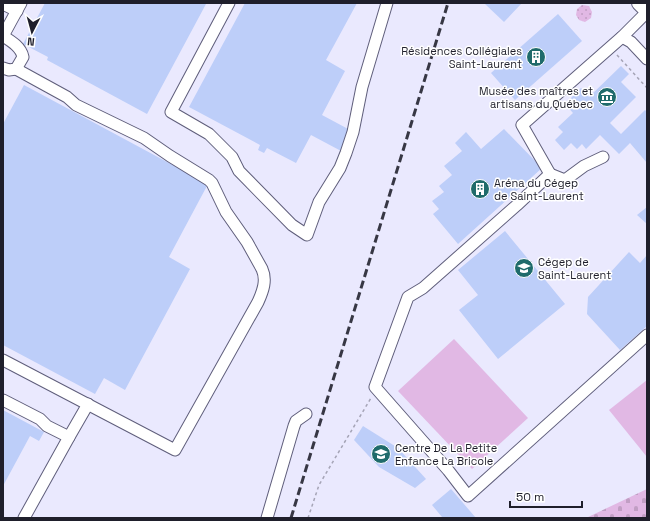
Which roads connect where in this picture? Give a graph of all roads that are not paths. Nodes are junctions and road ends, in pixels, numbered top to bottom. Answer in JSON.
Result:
{"nodes":[{"id":1,"x":229,"y":3,"type":"edge"},
{"id":2,"x":387,"y":3,"type":"edge"},
{"id":3,"x":638,"y":3,"type":"edge"},
{"id":4,"x":643,"y":3,"type":"edge"},
{"id":5,"x":3,"y":4,"type":"edge"},
{"id":6,"x":19,"y":7,"type":"edge"},
{"id":7,"x":647,"y":11,"type":"edge"},
{"id":8,"x":3,"y":36,"type":"edge"},
{"id":9,"x":622,"y":37,"type":"junction"},
{"id":10,"x":647,"y":59,"type":"edge"},
{"id":11,"x":3,"y":68,"type":"edge"},
{"id":12,"x":16,"y":69,"type":"junction"},
{"id":13,"x":603,"y":157,"type":"dead end"},
{"id":14,"x":550,"y":174,"type":"junction"},
{"id":15,"x":647,"y":335,"type":"edge"},
{"id":16,"x":3,"y":360,"type":"edge"},
{"id":17,"x":3,"y":400,"type":"edge"},
{"id":18,"x":88,"y":404,"type":"junction"},
{"id":19,"x":306,"y":414,"type":"dead end"},
{"id":20,"x":69,"y":437,"type":"junction"},
{"id":21,"x":24,"y":518,"type":"edge"},
{"id":22,"x":267,"y":518,"type":"edge"}],
"edges":[{"from":1,"to":2,"type":"street"},
{"from":3,"to":7,"type":"main road"},
{"from":4,"to":7,"type":"street"},
{"from":5,"to":6,"type":"street"},
{"from":6,"to":8,"type":"street"},
{"from":7,"to":9,"type":"street"},
{"from":8,"to":12,"type":"street"},
{"from":9,"to":10,"type":"street"},
{"from":9,"to":14,"type":"street"},
{"from":11,"to":12,"type":"street"},
{"from":12,"to":18,"type":"street"},
{"from":13,"to":14,"type":"street"},
{"from":14,"to":15,"type":"street"},
{"from":16,"to":18,"type":"street"},
{"from":17,"to":20,"type":"street"},
{"from":18,"to":20,"type":"street"},
{"from":19,"to":22,"type":"street"},
{"from":20,"to":21,"type":"street"}]}
